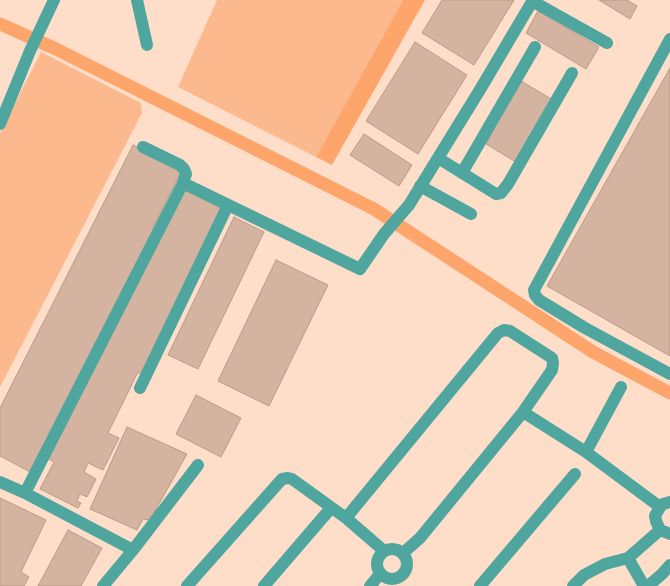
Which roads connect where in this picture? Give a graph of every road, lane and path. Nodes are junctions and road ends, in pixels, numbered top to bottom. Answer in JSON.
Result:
{"nodes":[{"id":1,"x":54,"y":0,"type":"edge"},
{"id":2,"x":137,"y":0,"type":"edge"},
{"id":3,"x":532,"y":1,"type":"edge"},
{"id":4,"x":670,"y":39,"type":"edge"},
{"id":5,"x":607,"y":43,"type":"dead end"},
{"id":6,"x":147,"y":45,"type":"dead end"},
{"id":7,"x":535,"y":46,"type":"dead end"},
{"id":8,"x":572,"y":73,"type":"dead end"},
{"id":9,"x":0,"y":124,"type":"edge"},
{"id":10,"x":143,"y":147,"type":"dead end"},
{"id":11,"x":438,"y":158,"type":"junction"},
{"id":12,"x":462,"y":172,"type":"junction"},
{"id":13,"x":183,"y":183,"type":"junction"},
{"id":14,"x":420,"y":186,"type":"junction"},
{"id":15,"x":228,"y":205,"type":"junction"},
{"id":16,"x":471,"y":214,"type":"dead end"},
{"id":17,"x":670,"y":374,"type":"edge"},
{"id":18,"x":621,"y":387,"type":"dead end"},
{"id":19,"x":140,"y":388,"type":"dead end"},
{"id":20,"x":523,"y":412,"type":"junction"},
{"id":21,"x":586,"y":452,"type":"junction"},
{"id":22,"x":198,"y":465,"type":"dead end"},
{"id":23,"x":575,"y":474,"type":"dead end"},
{"id":24,"x":0,"y":482,"type":"edge"},
{"id":25,"x":25,"y":493,"type":"junction"},
{"id":26,"x":665,"y":504,"type":"edge"},
{"id":27,"x":331,"y":508,"type":"junction"},
{"id":28,"x":346,"y":518,"type":"junction"},
{"id":29,"x":665,"y":532,"type":"edge"},
{"id":30,"x":133,"y":550,"type":"junction"},
{"id":31,"x":383,"y":550,"type":"junction"},
{"id":32,"x":403,"y":553,"type":"junction"},
{"id":33,"x":628,"y":558,"type":"junction"},
{"id":34,"x":670,"y":565,"type":"edge"},
{"id":35,"x":380,"y":574,"type":"junction"},
{"id":36,"x":102,"y":586,"type":"edge"},
{"id":37,"x":186,"y":586,"type":"edge"},
{"id":38,"x":264,"y":586,"type":"edge"},
{"id":39,"x":370,"y":586,"type":"edge"},
{"id":40,"x":480,"y":586,"type":"edge"},
{"id":41,"x":573,"y":586,"type":"edge"},
{"id":42,"x":644,"y":586,"type":"edge"},
{"id":43,"x":648,"y":586,"type":"edge"}],
"edges":[{"from":1,"to":9,"type":"street"},
{"from":2,"to":6,"type":"street"},
{"from":3,"to":5,"type":"street"},
{"from":3,"to":11,"type":"street"},
{"from":4,"to":17,"type":"street"},
{"from":7,"to":12,"type":"street"},
{"from":8,"to":12,"type":"street"},
{"from":10,"to":13,"type":"street"},
{"from":11,"to":12,"type":"street"},
{"from":11,"to":14,"type":"street"},
{"from":13,"to":15,"type":"street"},
{"from":13,"to":25,"type":"street"},
{"from":14,"to":15,"type":"street"},
{"from":14,"to":16,"type":"street"},
{"from":15,"to":19,"type":"street"},
{"from":18,"to":21,"type":"street"},
{"from":20,"to":21,"type":"street"},
{"from":20,"to":28,"type":"street"},
{"from":20,"to":32,"type":"street"},
{"from":21,"to":26,"type":"street"},
{"from":22,"to":30,"type":"street"},
{"from":23,"to":40,"type":"street"},
{"from":24,"to":25,"type":"street"},
{"from":25,"to":30,"type":"street"},
{"from":26,"to":29,"type":"street"},
{"from":27,"to":28,"type":"street"},
{"from":27,"to":37,"type":"street"},
{"from":27,"to":38,"type":"street"},
{"from":28,"to":31,"type":"street"},
{"from":29,"to":33,"type":"street"},
{"from":30,"to":36,"type":"street"},
{"from":31,"to":32,"type":"street"},
{"from":31,"to":35,"type":"street"},
{"from":32,"to":35,"type":"street"},
{"from":33,"to":41,"type":"street"},
{"from":33,"to":42,"type":"street"},
{"from":34,"to":43,"type":"street"},
{"from":35,"to":39,"type":"street"}]}
